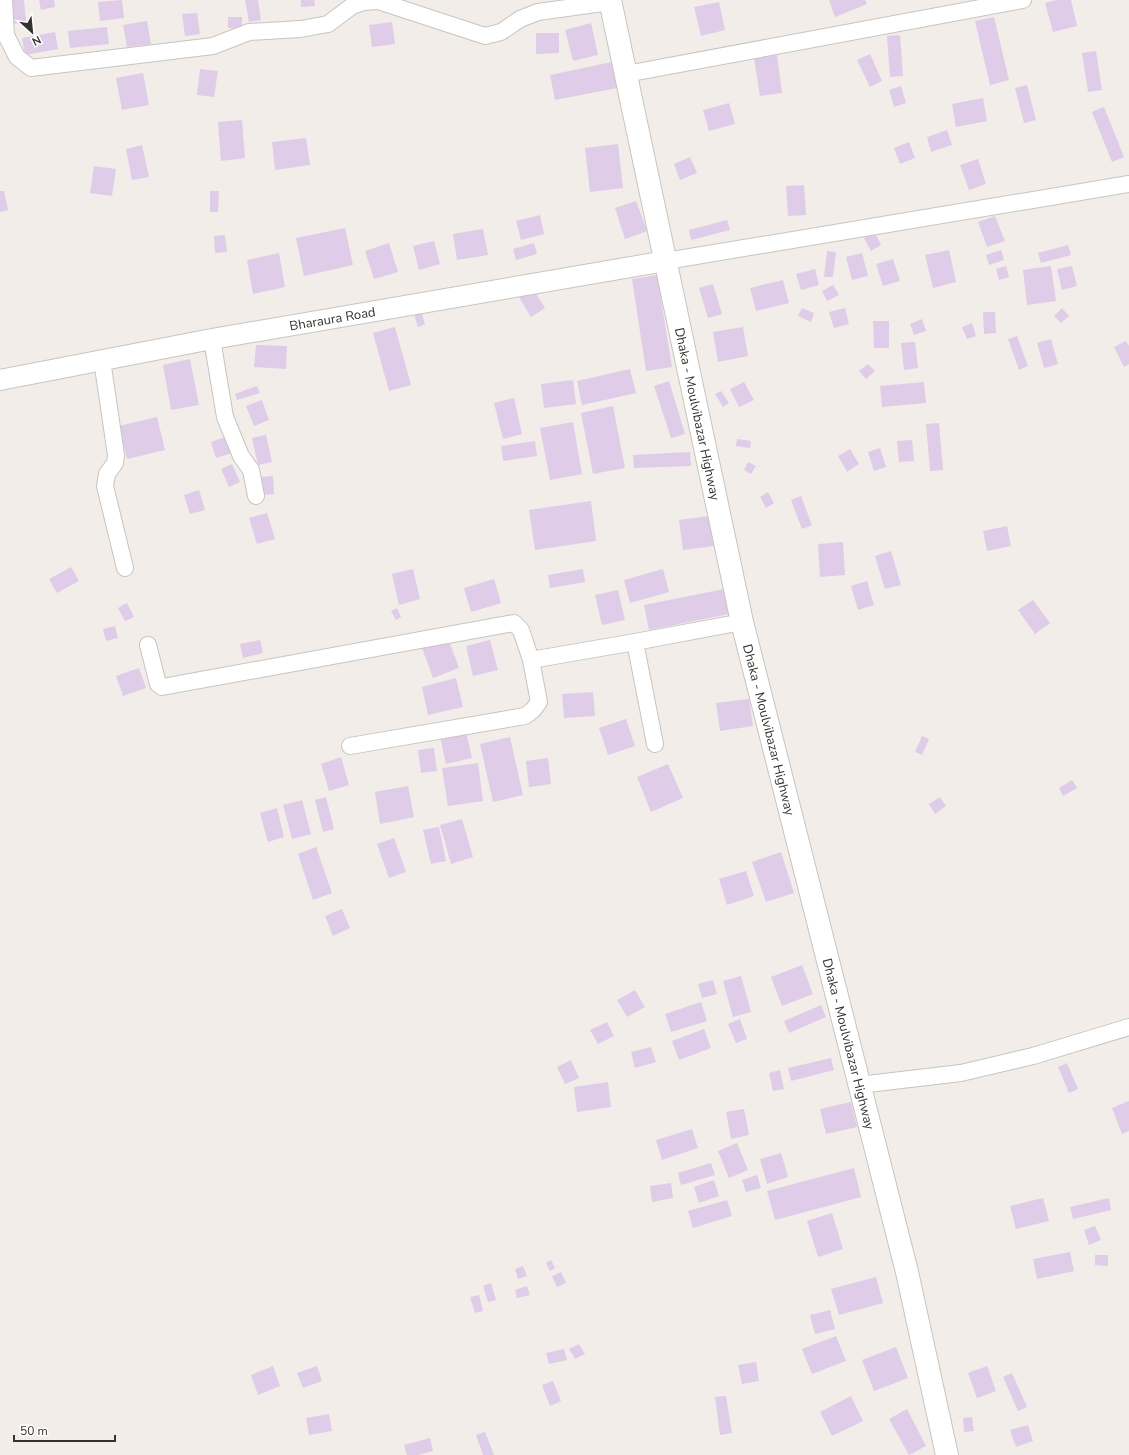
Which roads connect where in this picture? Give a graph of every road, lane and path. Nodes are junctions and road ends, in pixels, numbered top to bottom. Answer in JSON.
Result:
{"nodes":[{"id":1,"x":4,"y":0,"type":"edge"},
{"id":2,"x":1023,"y":0,"type":"edge"},
{"id":3,"x":610,"y":1,"type":"edge"},
{"id":4,"x":626,"y":74,"type":"junction"},
{"id":5,"x":1129,"y":184,"type":"edge"},
{"id":6,"x":666,"y":261,"type":"junction"},
{"id":7,"x":212,"y":338,"type":"junction"},
{"id":8,"x":102,"y":360,"type":"junction"},
{"id":9,"x":0,"y":380,"type":"edge"},
{"id":10,"x":256,"y":496,"type":"dead end"},
{"id":11,"x":125,"y":568,"type":"dead end"},
{"id":12,"x":742,"y":622,"type":"junction"},
{"id":13,"x":635,"y":642,"type":"junction"},
{"id":14,"x":148,"y":645,"type":"dead end"},
{"id":15,"x":531,"y":660,"type":"junction"},
{"id":16,"x":655,"y":744,"type":"dead end"},
{"id":17,"x":350,"y":746,"type":"dead end"},
{"id":18,"x":1129,"y":1027,"type":"edge"},
{"id":19,"x":859,"y":1085,"type":"junction"},
{"id":20,"x":947,"y":1455,"type":"edge"}],
"edges":[{"from":1,"to":3,"type":"street"},
{"from":2,"to":4,"type":"street"},
{"from":3,"to":4,"type":"highway","name":"Dhaka - Moulvibazar Highway"},
{"from":4,"to":6,"type":"highway","name":"Dhaka - Moulvibazar Highway"},
{"from":5,"to":6,"type":"street"},
{"from":6,"to":7,"type":"main road","name":"Bharaura Road"},
{"from":6,"to":12,"type":"highway","name":"Dhaka - Moulvibazar Highway"},
{"from":7,"to":8,"type":"main road","name":"Bharaura Road"},
{"from":7,"to":10,"type":"street"},
{"from":8,"to":9,"type":"main road","name":"Bharaura Road"},
{"from":8,"to":11,"type":"street"},
{"from":12,"to":13,"type":"street"},
{"from":12,"to":19,"type":"highway","name":"Dhaka - Moulvibazar Highway"},
{"from":13,"to":15,"type":"street"},
{"from":13,"to":16,"type":"street"},
{"from":14,"to":15,"type":"street"},
{"from":15,"to":17,"type":"street"},
{"from":18,"to":19,"type":"street"},
{"from":19,"to":20,"type":"highway","name":"Dhaka - Moulvibazar Highway"}]}
